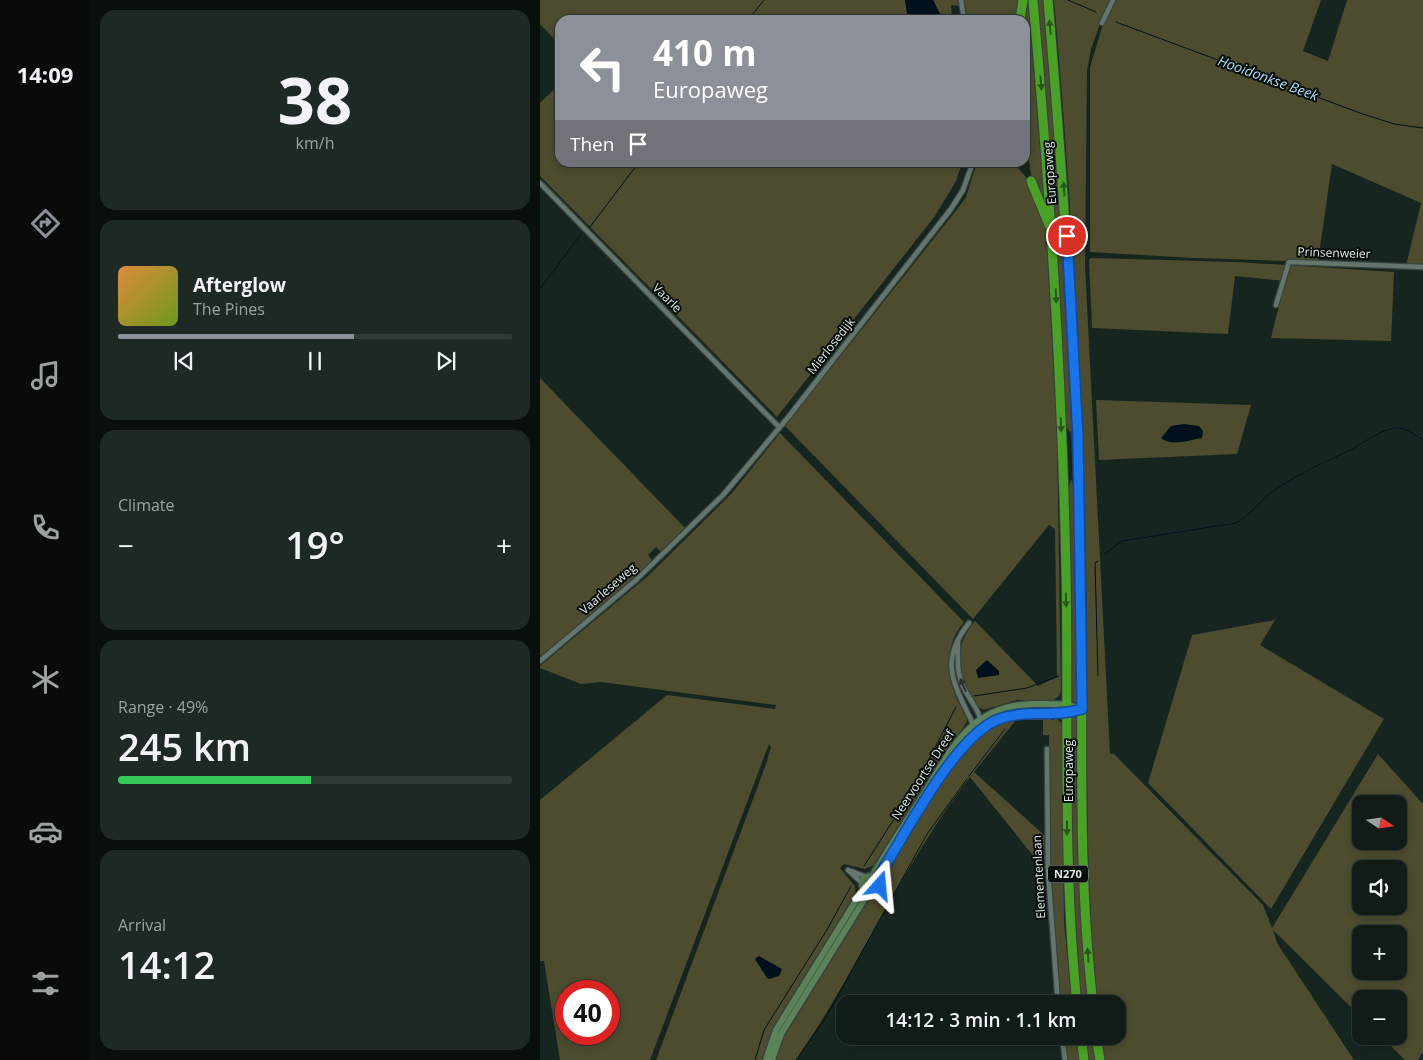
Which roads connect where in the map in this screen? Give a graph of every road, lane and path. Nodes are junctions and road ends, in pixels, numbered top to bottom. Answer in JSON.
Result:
{"nodes":[{"id":1,"x":961,"y":0,"type":"edge"},
{"id":2,"x":1024,"y":0,"type":"edge"},
{"id":3,"x":1033,"y":0,"type":"edge"},
{"id":4,"x":1048,"y":0,"type":"edge"},
{"id":5,"x":1113,"y":0,"type":"edge"},
{"id":6,"x":963,"y":15,"type":"edge"},
{"id":7,"x":1021,"y":15,"type":"edge"},
{"id":8,"x":1102,"y":23,"type":"dead end"},
{"id":9,"x":971,"y":167,"type":"edge"},
{"id":10,"x":1030,"y":181,"type":"dead end"},
{"id":11,"x":540,"y":183,"type":"edge"},
{"id":12,"x":1052,"y":232,"type":"junction"},
{"id":13,"x":1423,"y":267,"type":"edge"},
{"id":14,"x":1276,"y":305,"type":"dead end"},
{"id":15,"x":780,"y":428,"type":"junction"},
{"id":16,"x":687,"y":530,"type":"joint"},
{"id":17,"x":969,"y":623,"type":"dead end"},
{"id":18,"x":958,"y":640,"type":"junction"},
{"id":19,"x":540,"y":661,"type":"edge"},
{"id":20,"x":1067,"y":709,"type":"junction"},
{"id":21,"x":1082,"y":709,"type":"junction"},
{"id":22,"x":981,"y":718,"type":"junction"},
{"id":23,"x":973,"y":724,"type":"junction"},
{"id":24,"x":982,"y":727,"type":"junction"},
{"id":25,"x":1048,"y":748,"type":"dead end"},
{"id":26,"x":868,"y":881,"type":"junction"},
{"id":27,"x":876,"y":890,"type":"junction"},
{"id":28,"x":1057,"y":995,"type":"edge"},
{"id":29,"x":1076,"y":995,"type":"edge"},
{"id":30,"x":1092,"y":995,"type":"edge"},
{"id":31,"x":1063,"y":1045,"type":"edge"},
{"id":32,"x":1082,"y":1045,"type":"edge"},
{"id":33,"x":1098,"y":1045,"type":"edge"},
{"id":34,"x":766,"y":1060,"type":"edge"},
{"id":35,"x":772,"y":1060,"type":"edge"},
{"id":36,"x":1065,"y":1060,"type":"edge"},
{"id":37,"x":1084,"y":1060,"type":"edge"},
{"id":38,"x":1100,"y":1060,"type":"edge"}],
"edges":[{"from":1,"to":6,"type":"street"},
{"from":2,"to":7,"type":"highway"},
{"from":3,"to":12,"type":"highway","name":"Europaweg","one_way":true},
{"from":21,"to":4,"type":"highway","name":"Europaweg","one_way":true},
{"from":5,"to":8,"type":"street"},
{"from":9,"to":15,"type":"street","name":"Mierlosedijk"},
{"from":10,"to":12,"type":"highway"},
{"from":11,"to":15,"type":"street","name":"Vaarle"},
{"from":12,"to":20,"type":"highway","name":"Europaweg","one_way":true},
{"from":13,"to":14,"type":"street","name":"Prinsenweier"},
{"from":15,"to":16,"type":"street","name":"Mierlosedijk"},
{"from":16,"to":19,"type":"street","name":"Vaarleseweg"},
{"from":17,"to":18,"type":"street"},
{"from":22,"to":18,"type":"street","one_way":true},
{"from":18,"to":23,"type":"street"},
{"from":20,"to":21,"type":"street","name":"Neervoortse Dreef"},
{"from":20,"to":22,"type":"street","name":"Neervoortse Dreef"},
{"from":20,"to":24,"type":"street","name":"Neervoortse Dreef"},
{"from":20,"to":29,"type":"highway","name":"Europaweg","number":"N270","one_way":true},
{"from":30,"to":21,"type":"highway","name":"Europaweg","number":"N270","one_way":true},
{"from":22,"to":23,"type":"street","name":"Neervoortse Dreef"},
{"from":22,"to":24,"type":"street"},
{"from":23,"to":24,"type":"street"},
{"from":23,"to":26,"type":"street","name":"Neervoortse Dreef"},
{"from":24,"to":26,"type":"street","name":"Neervoortse Dreef"},
{"from":25,"to":28,"type":"street","name":"Elementenlaan"},
{"from":26,"to":27,"type":"street"},
{"from":26,"to":27,"type":"street"},
{"from":26,"to":34,"type":"street","name":"Neervoortse Dreef"},
{"from":27,"to":35,"type":"street"},
{"from":31,"to":36,"type":"street"},
{"from":32,"to":37,"type":"highway"},
{"from":33,"to":38,"type":"highway"}]}
